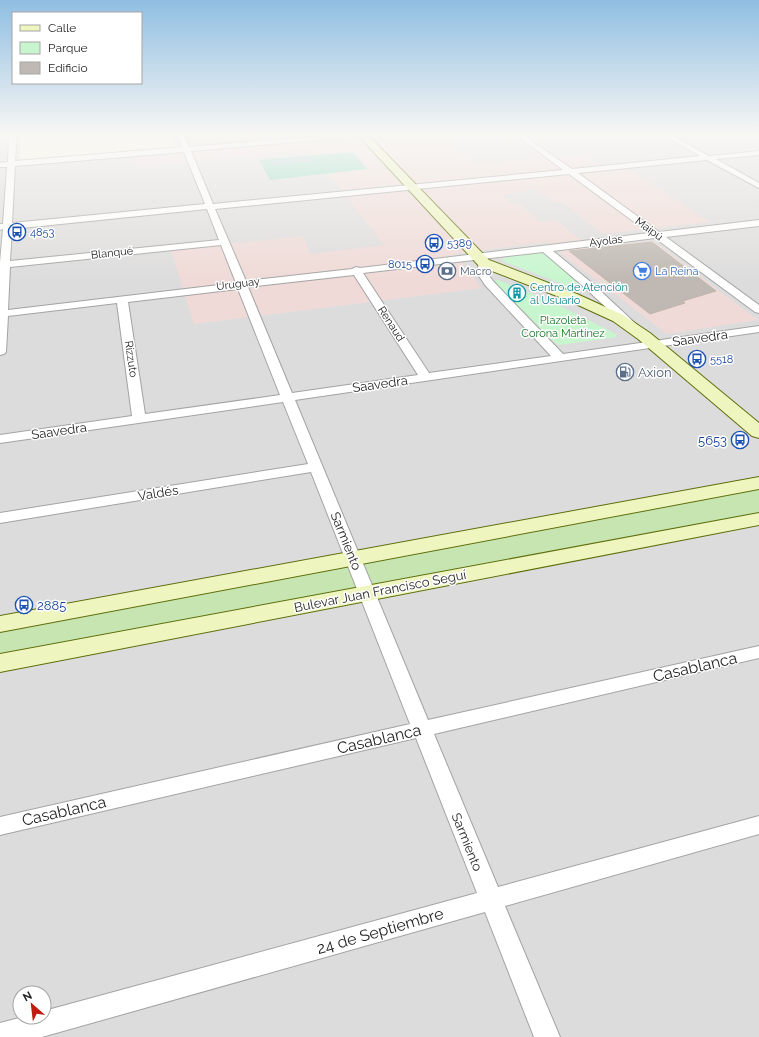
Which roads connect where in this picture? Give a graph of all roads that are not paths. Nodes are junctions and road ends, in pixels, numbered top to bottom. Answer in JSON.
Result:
{"nodes":[{"id":1,"x":9,"y":183,"type":"edge"},
{"id":2,"x":201,"y":183,"type":"edge"},
{"id":3,"x":409,"y":183,"type":"edge"},
{"id":4,"x":439,"y":183,"type":"edge"},
{"id":5,"x":587,"y":183,"type":"edge"},
{"id":6,"x":411,"y":186,"type":"junction"},
{"id":7,"x":210,"y":206,"type":"junction"},
{"id":8,"x":759,"y":223,"type":"edge"},
{"id":9,"x":4,"y":226,"type":"edge"},
{"id":10,"x":657,"y":235,"type":"junction"},
{"id":11,"x":224,"y":242,"type":"junction"},
{"id":12,"x":544,"y":248,"type":"junction"},
{"id":13,"x":480,"y":259,"type":"junction"},
{"id":14,"x":3,"y":265,"type":"edge"},
{"id":15,"x":356,"y":270,"type":"junction"},
{"id":16,"x":242,"y":284,"type":"junction"},
{"id":17,"x":122,"y":299,"type":"junction"},
{"id":18,"x":759,"y":310,"type":"edge"},
{"id":19,"x":1,"y":314,"type":"edge"},
{"id":20,"x":635,"y":329,"type":"junction"},
{"id":21,"x":759,"y":329,"type":"edge"},
{"id":22,"x":655,"y":344,"type":"junction"},
{"id":23,"x":0,"y":352,"type":"edge"},
{"id":24,"x":560,"y":358,"type":"junction"},
{"id":25,"x":426,"y":378,"type":"junction"},
{"id":26,"x":288,"y":398,"type":"junction"},
{"id":27,"x":140,"y":419,"type":"junction"},
{"id":28,"x":759,"y":432,"type":"edge"},
{"id":29,"x":0,"y":439,"type":"edge"},
{"id":30,"x":316,"y":467,"type":"junction"},
{"id":31,"x":759,"y":483,"type":"edge"},
{"id":32,"x":0,"y":518,"type":"edge"},
{"id":33,"x":759,"y":519,"type":"edge"},
{"id":34,"x":353,"y":558,"type":"junction"},
{"id":35,"x":367,"y":594,"type":"junction"},
{"id":36,"x":0,"y":624,"type":"edge"},
{"id":37,"x":759,"y":652,"type":"edge"},
{"id":38,"x":0,"y":663,"type":"edge"},
{"id":39,"x":422,"y":729,"type":"junction"},
{"id":40,"x":759,"y":825,"type":"edge"},
{"id":41,"x":0,"y":826,"type":"edge"},
{"id":42,"x":491,"y":900,"type":"junction"},
{"id":43,"x":0,"y":1036,"type":"edge"},
{"id":44,"x":547,"y":1037,"type":"edge"}],
"edges":[{"from":1,"to":9,"type":"street"},
{"from":2,"to":7,"type":"street","name":"Sarmiento"},
{"from":3,"to":6,"type":"main road"},
{"from":4,"to":6,"type":"street"},
{"from":5,"to":10,"type":"street","name":"Maipú"},
{"from":6,"to":7,"type":"street"},
{"from":6,"to":13,"type":"main road"},
{"from":7,"to":9,"type":"street"},
{"from":7,"to":11,"type":"street","name":"Sarmiento"},
{"from":8,"to":10,"type":"street","name":"Ayolas"},
{"from":9,"to":14,"type":"street"},
{"from":10,"to":12,"type":"street","name":"Ayolas"},
{"from":10,"to":18,"type":"street","name":"Maipú"},
{"from":11,"to":14,"type":"street","name":"Blanqué"},
{"from":11,"to":16,"type":"street","name":"Sarmiento"},
{"from":12,"to":13,"type":"street","name":"Ayolas"},
{"from":12,"to":20,"type":"street"},
{"from":13,"to":15,"type":"street","name":"Uruguay"},
{"from":13,"to":20,"type":"main road"},
{"from":13,"to":24,"type":"street"},
{"from":14,"to":19,"type":"street"},
{"from":15,"to":16,"type":"street","name":"Uruguay"},
{"from":15,"to":25,"type":"street","name":"Renaud"},
{"from":16,"to":17,"type":"street","name":"Uruguay"},
{"from":16,"to":26,"type":"street","name":"Sarmiento"},
{"from":17,"to":19,"type":"street","name":"Uruguay"},
{"from":17,"to":27,"type":"street","name":"Rizzuto"},
{"from":19,"to":23,"type":"street"},
{"from":20,"to":22,"type":"main road"},
{"from":21,"to":22,"type":"street","name":"Saavedra"},
{"from":22,"to":24,"type":"street","name":"Saavedra"},
{"from":22,"to":28,"type":"main road"},
{"from":24,"to":25,"type":"street","name":"Saavedra"},
{"from":25,"to":26,"type":"street","name":"Saavedra"},
{"from":26,"to":27,"type":"street","name":"Saavedra"},
{"from":26,"to":30,"type":"street","name":"Sarmiento"},
{"from":27,"to":29,"type":"street","name":"Saavedra"},
{"from":30,"to":32,"type":"street","name":"Valdés"},
{"from":30,"to":34,"type":"street","name":"Sarmiento"},
{"from":31,"to":34,"type":"main road"},
{"from":33,"to":35,"type":"main road","name":"Bulevar Juan Francisco Seguí"},
{"from":34,"to":35,"type":"street","name":"Sarmiento"},
{"from":34,"to":36,"type":"main road"},
{"from":35,"to":38,"type":"main road","name":"Bulevar Juan Francisco Seguí"},
{"from":35,"to":39,"type":"street","name":"Sarmiento"},
{"from":37,"to":39,"type":"street","name":"Casablanca"},
{"from":39,"to":41,"type":"street","name":"Casablanca"},
{"from":39,"to":42,"type":"street","name":"Sarmiento"},
{"from":40,"to":42,"type":"street","name":"24 de Septiembre"},
{"from":42,"to":43,"type":"street","name":"24 de Septiembre"},
{"from":42,"to":44,"type":"street","name":"Sarmiento"}]}
